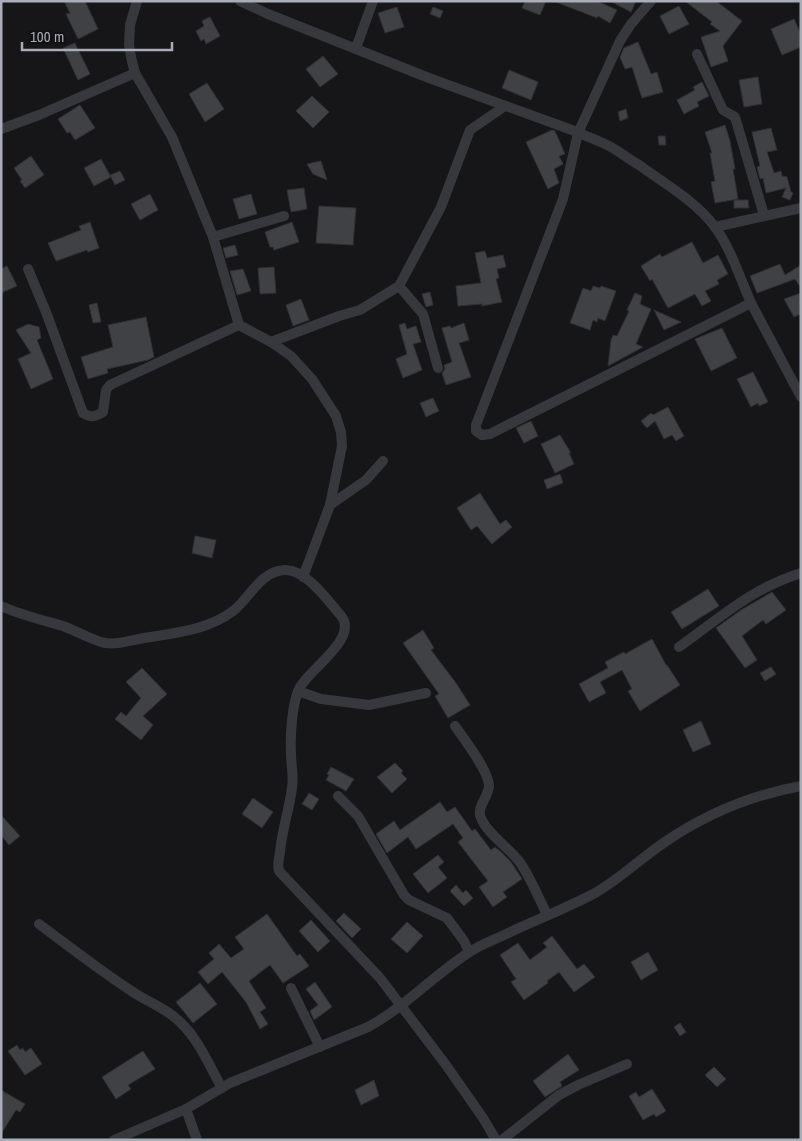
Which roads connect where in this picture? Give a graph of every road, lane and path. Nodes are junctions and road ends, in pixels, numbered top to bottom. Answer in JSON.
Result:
{"nodes":[{"id":1,"x":137,"y":1,"type":"edge"},
{"id":2,"x":240,"y":1,"type":"edge"},
{"id":3,"x":373,"y":1,"type":"edge"},
{"id":4,"x":650,"y":1,"type":"edge"},
{"id":5,"x":356,"y":48,"type":"junction"},
{"id":6,"x":697,"y":54,"type":"dead end"},
{"id":7,"x":135,"y":73,"type":"junction"},
{"id":8,"x":506,"y":106,"type":"junction"},
{"id":9,"x":1,"y":129,"type":"edge"},
{"id":10,"x":578,"y":132,"type":"junction"},
{"id":11,"x":801,"y":208,"type":"edge"},
{"id":12,"x":764,"y":215,"type":"junction"},
{"id":13,"x":284,"y":216,"type":"dead end"},
{"id":14,"x":715,"y":227,"type":"junction"},
{"id":15,"x":213,"y":237,"type":"junction"},
{"id":16,"x":28,"y":269,"type":"dead end"},
{"id":17,"x":399,"y":286,"type":"junction"},
{"id":18,"x":751,"y":303,"type":"junction"},
{"id":19,"x":239,"y":325,"type":"junction"},
{"id":20,"x":271,"y":342,"type":"junction"},
{"id":21,"x":438,"y":368,"type":"dead end"},
{"id":22,"x":801,"y":397,"type":"edge"},
{"id":23,"x":383,"y":461,"type":"dead end"},
{"id":24,"x":330,"y":505,"type":"junction"},
{"id":25,"x":801,"y":573,"type":"edge"},
{"id":26,"x":303,"y":577,"type":"junction"},
{"id":27,"x":1,"y":606,"type":"edge"},
{"id":28,"x":679,"y":647,"type":"dead end"},
{"id":29,"x":298,"y":691,"type":"junction"},
{"id":30,"x":426,"y":693,"type":"dead end"},
{"id":31,"x":456,"y":726,"type":"dead end"},
{"id":32,"x":801,"y":786,"type":"edge"},
{"id":33,"x":338,"y":796,"type":"dead end"},
{"id":34,"x":547,"y":915,"type":"junction"},
{"id":35,"x":40,"y":924,"type":"dead end"},
{"id":36,"x":469,"y":952,"type":"junction"},
{"id":37,"x":291,"y":988,"type":"dead end"},
{"id":38,"x":401,"y":1006,"type":"junction"},
{"id":39,"x":320,"y":1047,"type":"junction"},
{"id":40,"x":627,"y":1064,"type":"dead end"},
{"id":41,"x":222,"y":1088,"type":"junction"},
{"id":42,"x":186,"y":1109,"type":"junction"},
{"id":43,"x":114,"y":1140,"type":"edge"},
{"id":44,"x":197,"y":1140,"type":"edge"},
{"id":45,"x":496,"y":1140,"type":"edge"},
{"id":46,"x":502,"y":1140,"type":"edge"}],
"edges":[{"from":1,"to":7,"type":"street"},
{"from":2,"to":5,"type":"street"},
{"from":3,"to":5,"type":"street"},
{"from":4,"to":10,"type":"street"},
{"from":5,"to":8,"type":"street"},
{"from":6,"to":12,"type":"street"},
{"from":7,"to":9,"type":"street"},
{"from":7,"to":15,"type":"street"},
{"from":8,"to":10,"type":"street"},
{"from":8,"to":17,"type":"street"},
{"from":10,"to":14,"type":"street"},
{"from":10,"to":18,"type":"street"},
{"from":11,"to":12,"type":"street"},
{"from":12,"to":14,"type":"street"},
{"from":13,"to":15,"type":"street"},
{"from":14,"to":18,"type":"street"},
{"from":15,"to":19,"type":"street"},
{"from":16,"to":19,"type":"street"},
{"from":17,"to":20,"type":"street"},
{"from":17,"to":21,"type":"street"},
{"from":18,"to":22,"type":"street"},
{"from":19,"to":20,"type":"street"},
{"from":20,"to":24,"type":"street"},
{"from":23,"to":24,"type":"street"},
{"from":24,"to":26,"type":"street"},
{"from":25,"to":28,"type":"street"},
{"from":26,"to":27,"type":"street"},
{"from":26,"to":29,"type":"street"},
{"from":29,"to":30,"type":"street"},
{"from":29,"to":38,"type":"street"},
{"from":31,"to":34,"type":"street"},
{"from":32,"to":34,"type":"street"},
{"from":33,"to":36,"type":"street"},
{"from":34,"to":36,"type":"street"},
{"from":35,"to":41,"type":"street"},
{"from":36,"to":38,"type":"street"},
{"from":37,"to":39,"type":"street"},
{"from":38,"to":39,"type":"street"},
{"from":38,"to":45,"type":"street"},
{"from":39,"to":41,"type":"street"},
{"from":40,"to":46,"type":"street"},
{"from":41,"to":42,"type":"street"},
{"from":42,"to":43,"type":"street"},
{"from":42,"to":44,"type":"street"}]}
